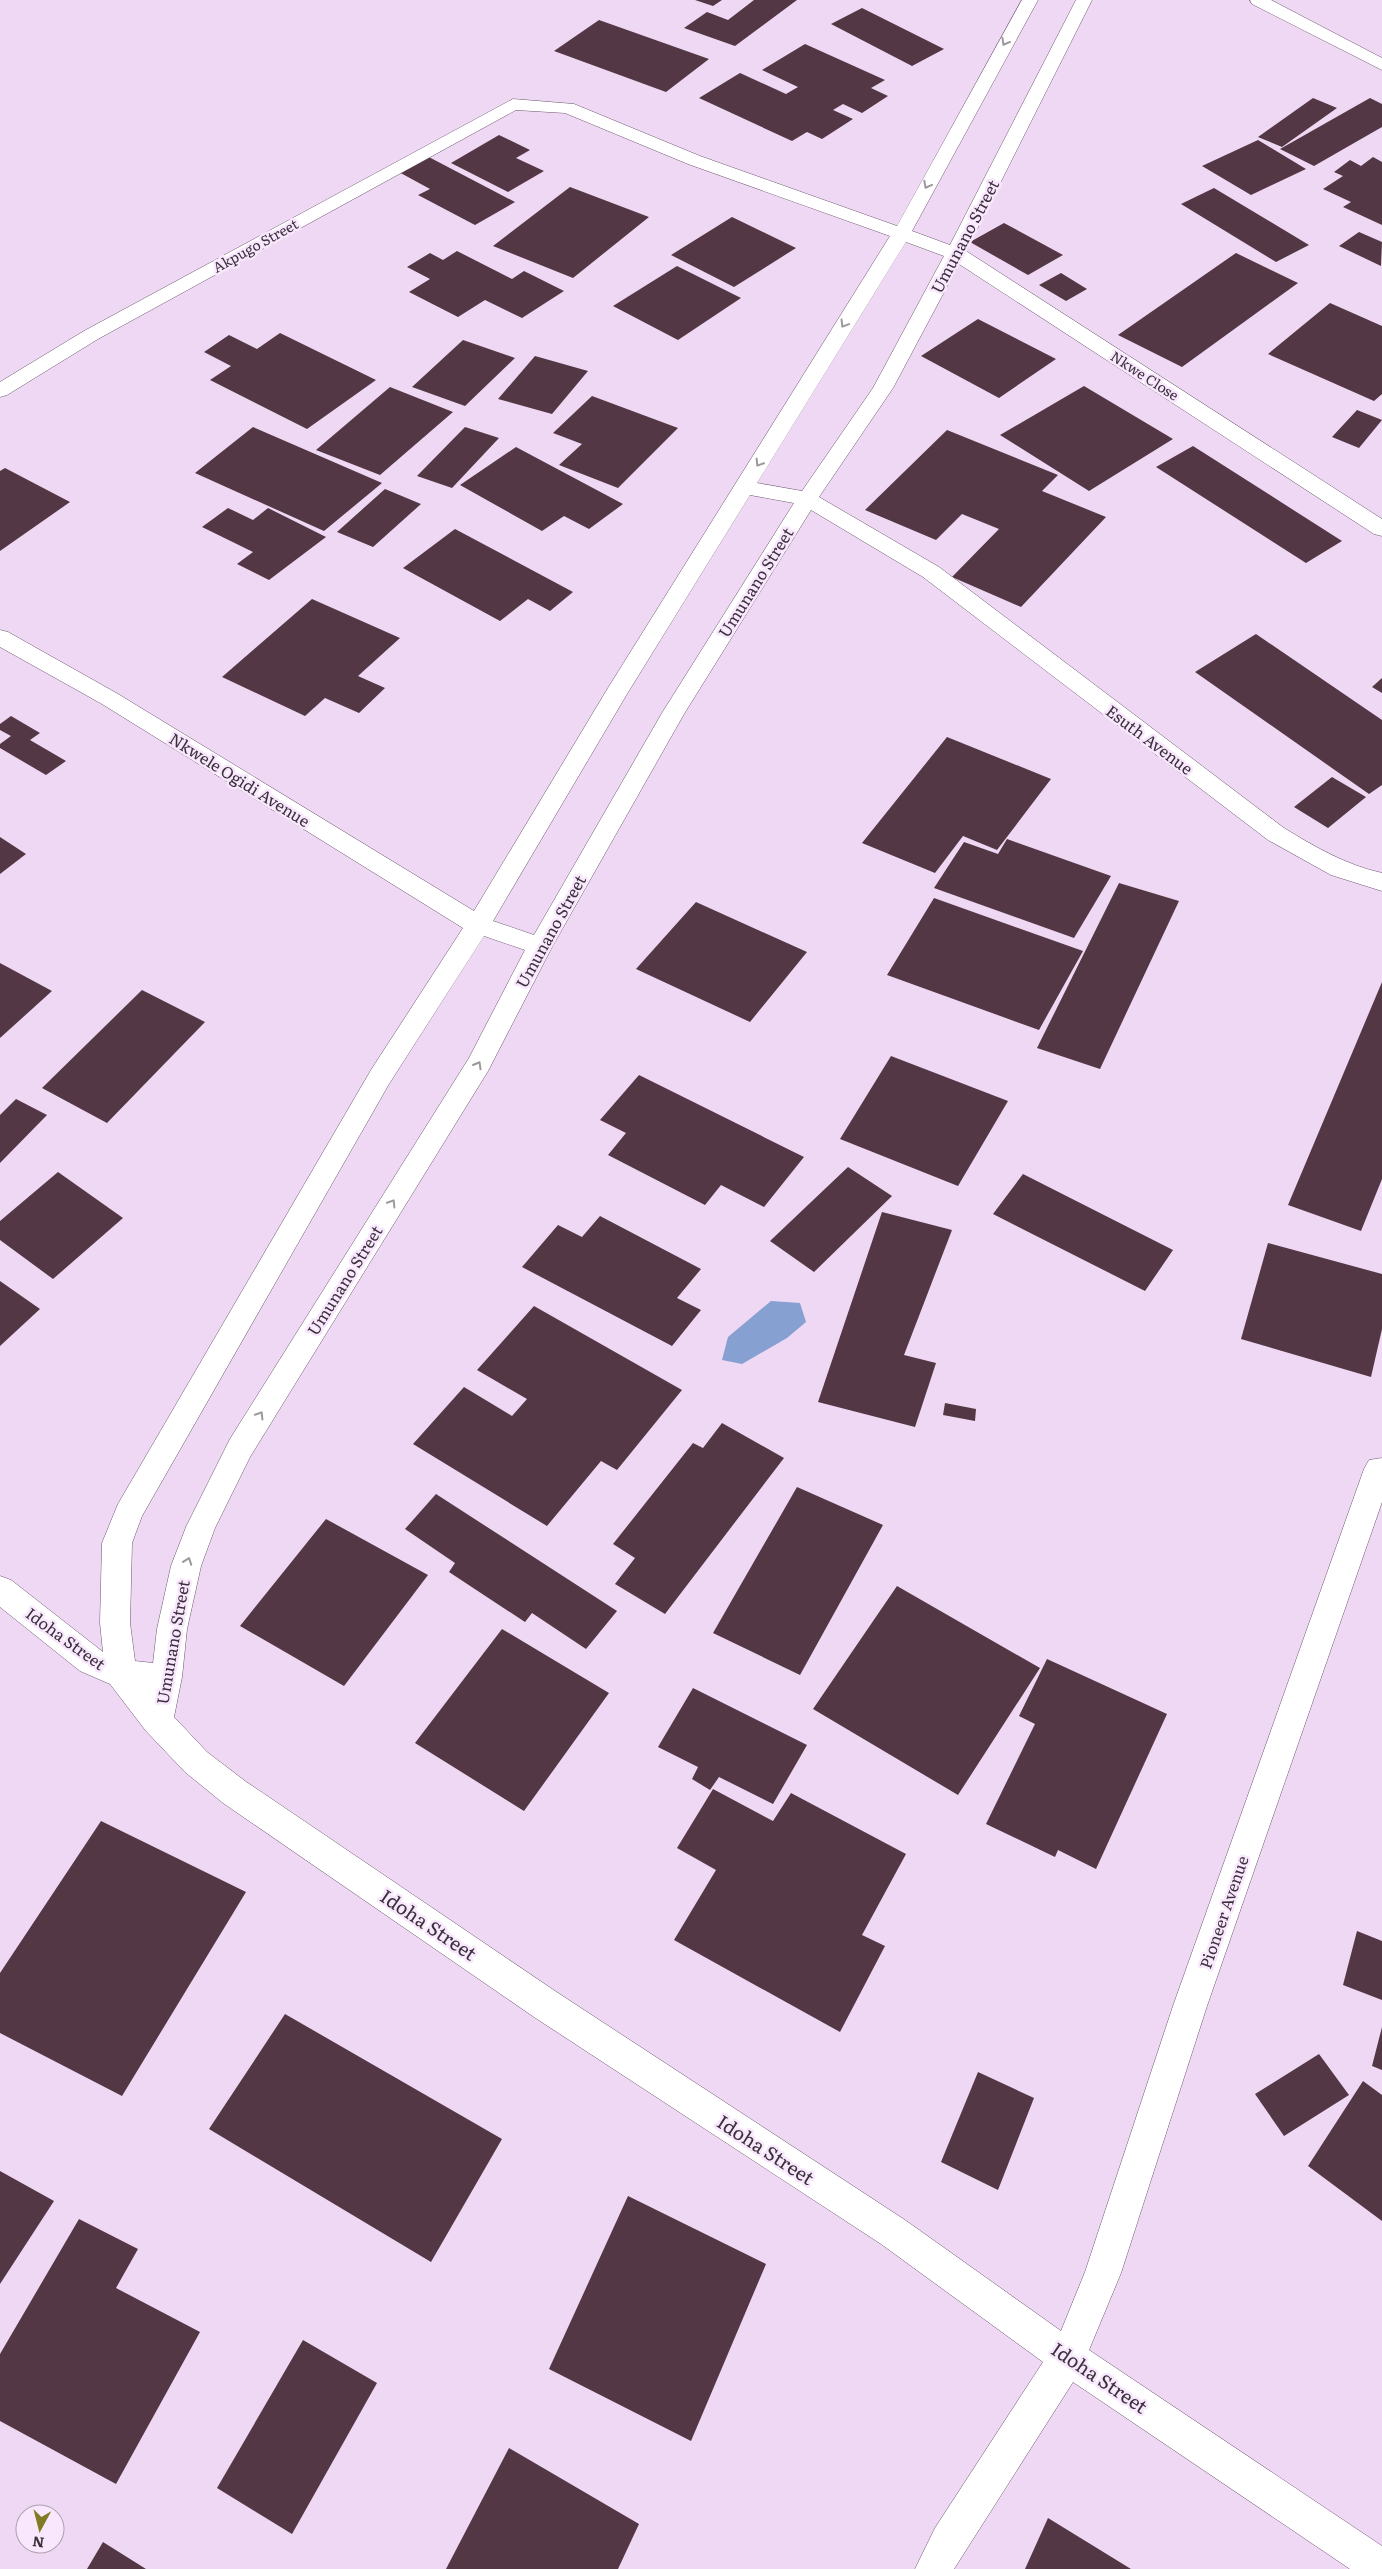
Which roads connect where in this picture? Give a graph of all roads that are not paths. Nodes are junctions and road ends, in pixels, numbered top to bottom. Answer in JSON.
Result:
{"nodes":[{"id":1,"x":1030,"y":0,"type":"edge"},
{"id":2,"x":1084,"y":0,"type":"edge"},
{"id":3,"x":1258,"y":0,"type":"edge"},
{"id":4,"x":1382,"y":65,"type":"edge"},
{"id":5,"x":513,"y":104,"type":"joint"},
{"id":6,"x":902,"y":233,"type":"junction"},
{"id":7,"x":955,"y":252,"type":"junction"},
{"id":8,"x":0,"y":391,"type":"edge"},
{"id":9,"x":744,"y":487,"type":"junction"},
{"id":10,"x":807,"y":499,"type":"junction"},
{"id":11,"x":1382,"y":529,"type":"edge"},
{"id":12,"x":0,"y":637,"type":"edge"},
{"id":13,"x":1382,"y":882,"type":"edge"},
{"id":14,"x":478,"y":925,"type":"junction"},
{"id":15,"x":540,"y":946,"type":"junction"},
{"id":16,"x":1379,"y":1469,"type":"dead end"},
{"id":17,"x":0,"y":1589,"type":"edge"},
{"id":18,"x":122,"y":1675,"type":"junction"},
{"id":19,"x":167,"y":1677,"type":"junction"},
{"id":20,"x":157,"y":1720,"type":"junction"},
{"id":21,"x":1070,"y":2356,"type":"junction"},
{"id":22,"x":1382,"y":2568,"type":"edge"},
{"id":23,"x":934,"y":2569,"type":"edge"}],
"edges":[{"from":1,"to":6,"type":"street","one_way":true},
{"from":2,"to":7,"type":"street","name":"Umunano Street"},
{"from":3,"to":4,"type":"street"},
{"from":5,"to":6,"type":"street","name":"Nkwe Close"},
{"from":5,"to":8,"type":"street","name":"Akpugo Street"},
{"from":6,"to":7,"type":"street","name":"Nkwe Close"},
{"from":6,"to":9,"type":"street","one_way":true},
{"from":7,"to":10,"type":"street","name":"Umunano Street"},
{"from":7,"to":11,"type":"street","name":"Nkwe Close"},
{"from":9,"to":10,"type":"street","name":"Esuth Avenue"},
{"from":9,"to":14,"type":"street"},
{"from":10,"to":13,"type":"street","name":"Esuth Avenue"},
{"from":10,"to":15,"type":"street","name":"Umunano Street"},
{"from":12,"to":14,"type":"street","name":"Nkwele Ogidi Avenue"},
{"from":14,"to":15,"type":"street","name":"Nkwele Ogidi Avenue"},
{"from":14,"to":18,"type":"street"},
{"from":19,"to":15,"type":"street","name":"Umunano Street","one_way":true},
{"from":16,"to":21,"type":"street","name":"Pioneer Avenue"},
{"from":17,"to":18,"type":"street","name":"Idoha Street"},
{"from":18,"to":19,"type":"street","name":"Idoha Street"},
{"from":18,"to":20,"type":"street","name":"Umunano Street"},
{"from":19,"to":20,"type":"street","name":"Umunano Street"},
{"from":20,"to":21,"type":"street","name":"Idoha Street"},
{"from":21,"to":22,"type":"street","name":"Idoha Street"},
{"from":21,"to":23,"type":"street","name":"Pioneer Avenue"}]}
